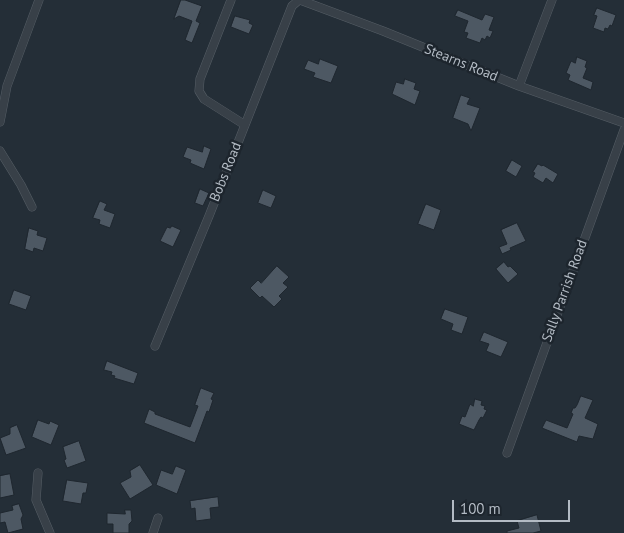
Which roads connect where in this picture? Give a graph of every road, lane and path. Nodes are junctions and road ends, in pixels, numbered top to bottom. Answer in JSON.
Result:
{"nodes":[{"id":1,"x":39,"y":0,"type":"edge"},
{"id":2,"x":231,"y":0,"type":"edge"},
{"id":3,"x":300,"y":0,"type":"edge"},
{"id":4,"x":552,"y":0,"type":"edge"},
{"id":5,"x":519,"y":86,"type":"junction"},
{"id":6,"x":0,"y":122,"type":"edge"},
{"id":7,"x":624,"y":123,"type":"edge"},
{"id":8,"x":245,"y":125,"type":"junction"},
{"id":9,"x":624,"y":130,"type":"edge"},
{"id":10,"x":0,"y":151,"type":"edge"},
{"id":11,"x":32,"y":207,"type":"dead end"},
{"id":12,"x":155,"y":346,"type":"dead end"},
{"id":13,"x":507,"y":453,"type":"dead end"},
{"id":14,"x":38,"y":474,"type":"dead end"},
{"id":15,"x":158,"y":518,"type":"dead end"},
{"id":16,"x":50,"y":533,"type":"edge"},
{"id":17,"x":153,"y":533,"type":"edge"}],
"edges":[{"from":1,"to":6,"type":"street"},
{"from":2,"to":8,"type":"street"},
{"from":3,"to":5,"type":"street","name":"Stearns Road"},
{"from":3,"to":8,"type":"street","name":"Bobs Road"},
{"from":4,"to":5,"type":"street"},
{"from":5,"to":7,"type":"street","name":"Stearns Road"},
{"from":8,"to":12,"type":"street","name":"Bobs Road"},
{"from":9,"to":13,"type":"street","name":"Sally Parrish Road"},
{"from":10,"to":11,"type":"street"},
{"from":14,"to":16,"type":"street"},
{"from":15,"to":17,"type":"street"}]}
